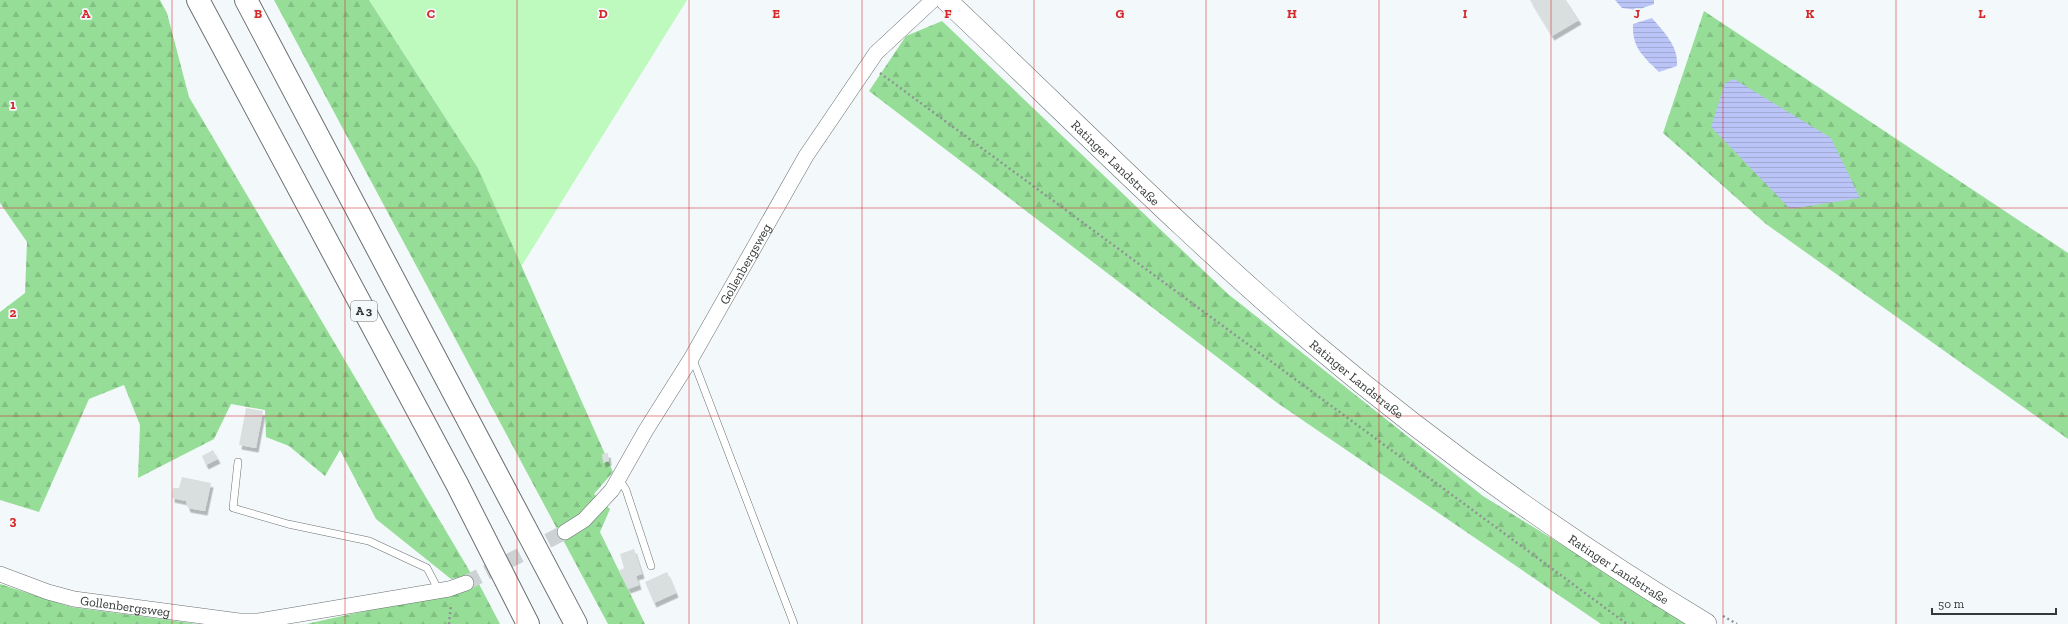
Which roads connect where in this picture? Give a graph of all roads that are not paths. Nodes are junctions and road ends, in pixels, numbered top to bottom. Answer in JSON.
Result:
{"nodes":[{"id":1,"x":198,"y":0,"type":"edge"},
{"id":2,"x":246,"y":0,"type":"edge"},
{"id":3,"x":933,"y":0,"type":"edge"},
{"id":4,"x":946,"y":0,"type":"edge"},
{"id":5,"x":692,"y":357,"type":"junction"},
{"id":6,"x":238,"y":462,"type":"dead end"},
{"id":7,"x":619,"y":479,"type":"junction"},
{"id":8,"x":565,"y":532,"type":"tunnel mouth"},
{"id":9,"x":651,"y":566,"type":"dead end"},
{"id":10,"x":0,"y":574,"type":"edge"},
{"id":11,"x":466,"y":583,"type":"tunnel mouth"},
{"id":12,"x":444,"y":590,"type":"junction"},
{"id":13,"x":1711,"y":618,"type":"edge"},
{"id":14,"x":528,"y":624,"type":"edge"},
{"id":15,"x":576,"y":624,"type":"edge"},
{"id":16,"x":794,"y":624,"type":"edge"}],
"edges":[{"from":1,"to":14,"type":"highway","number":"A 3"},
{"from":2,"to":15,"type":"highway"},
{"from":3,"to":5,"type":"street","name":"Gollenbergsweg"},
{"from":4,"to":13,"type":"main road","name":"Ratinger Landstraße"},
{"from":5,"to":7,"type":"street","name":"Gollenbergsweg"},
{"from":5,"to":16,"type":"lane"},
{"from":6,"to":12,"type":"lane"},
{"from":7,"to":8,"type":"street","name":"Gollenbergsweg"},
{"from":7,"to":9,"type":"lane"},
{"from":10,"to":12,"type":"street","name":"Gollenbergsweg"},
{"from":11,"to":12,"type":"street","name":"Gollenbergsweg"}]}
